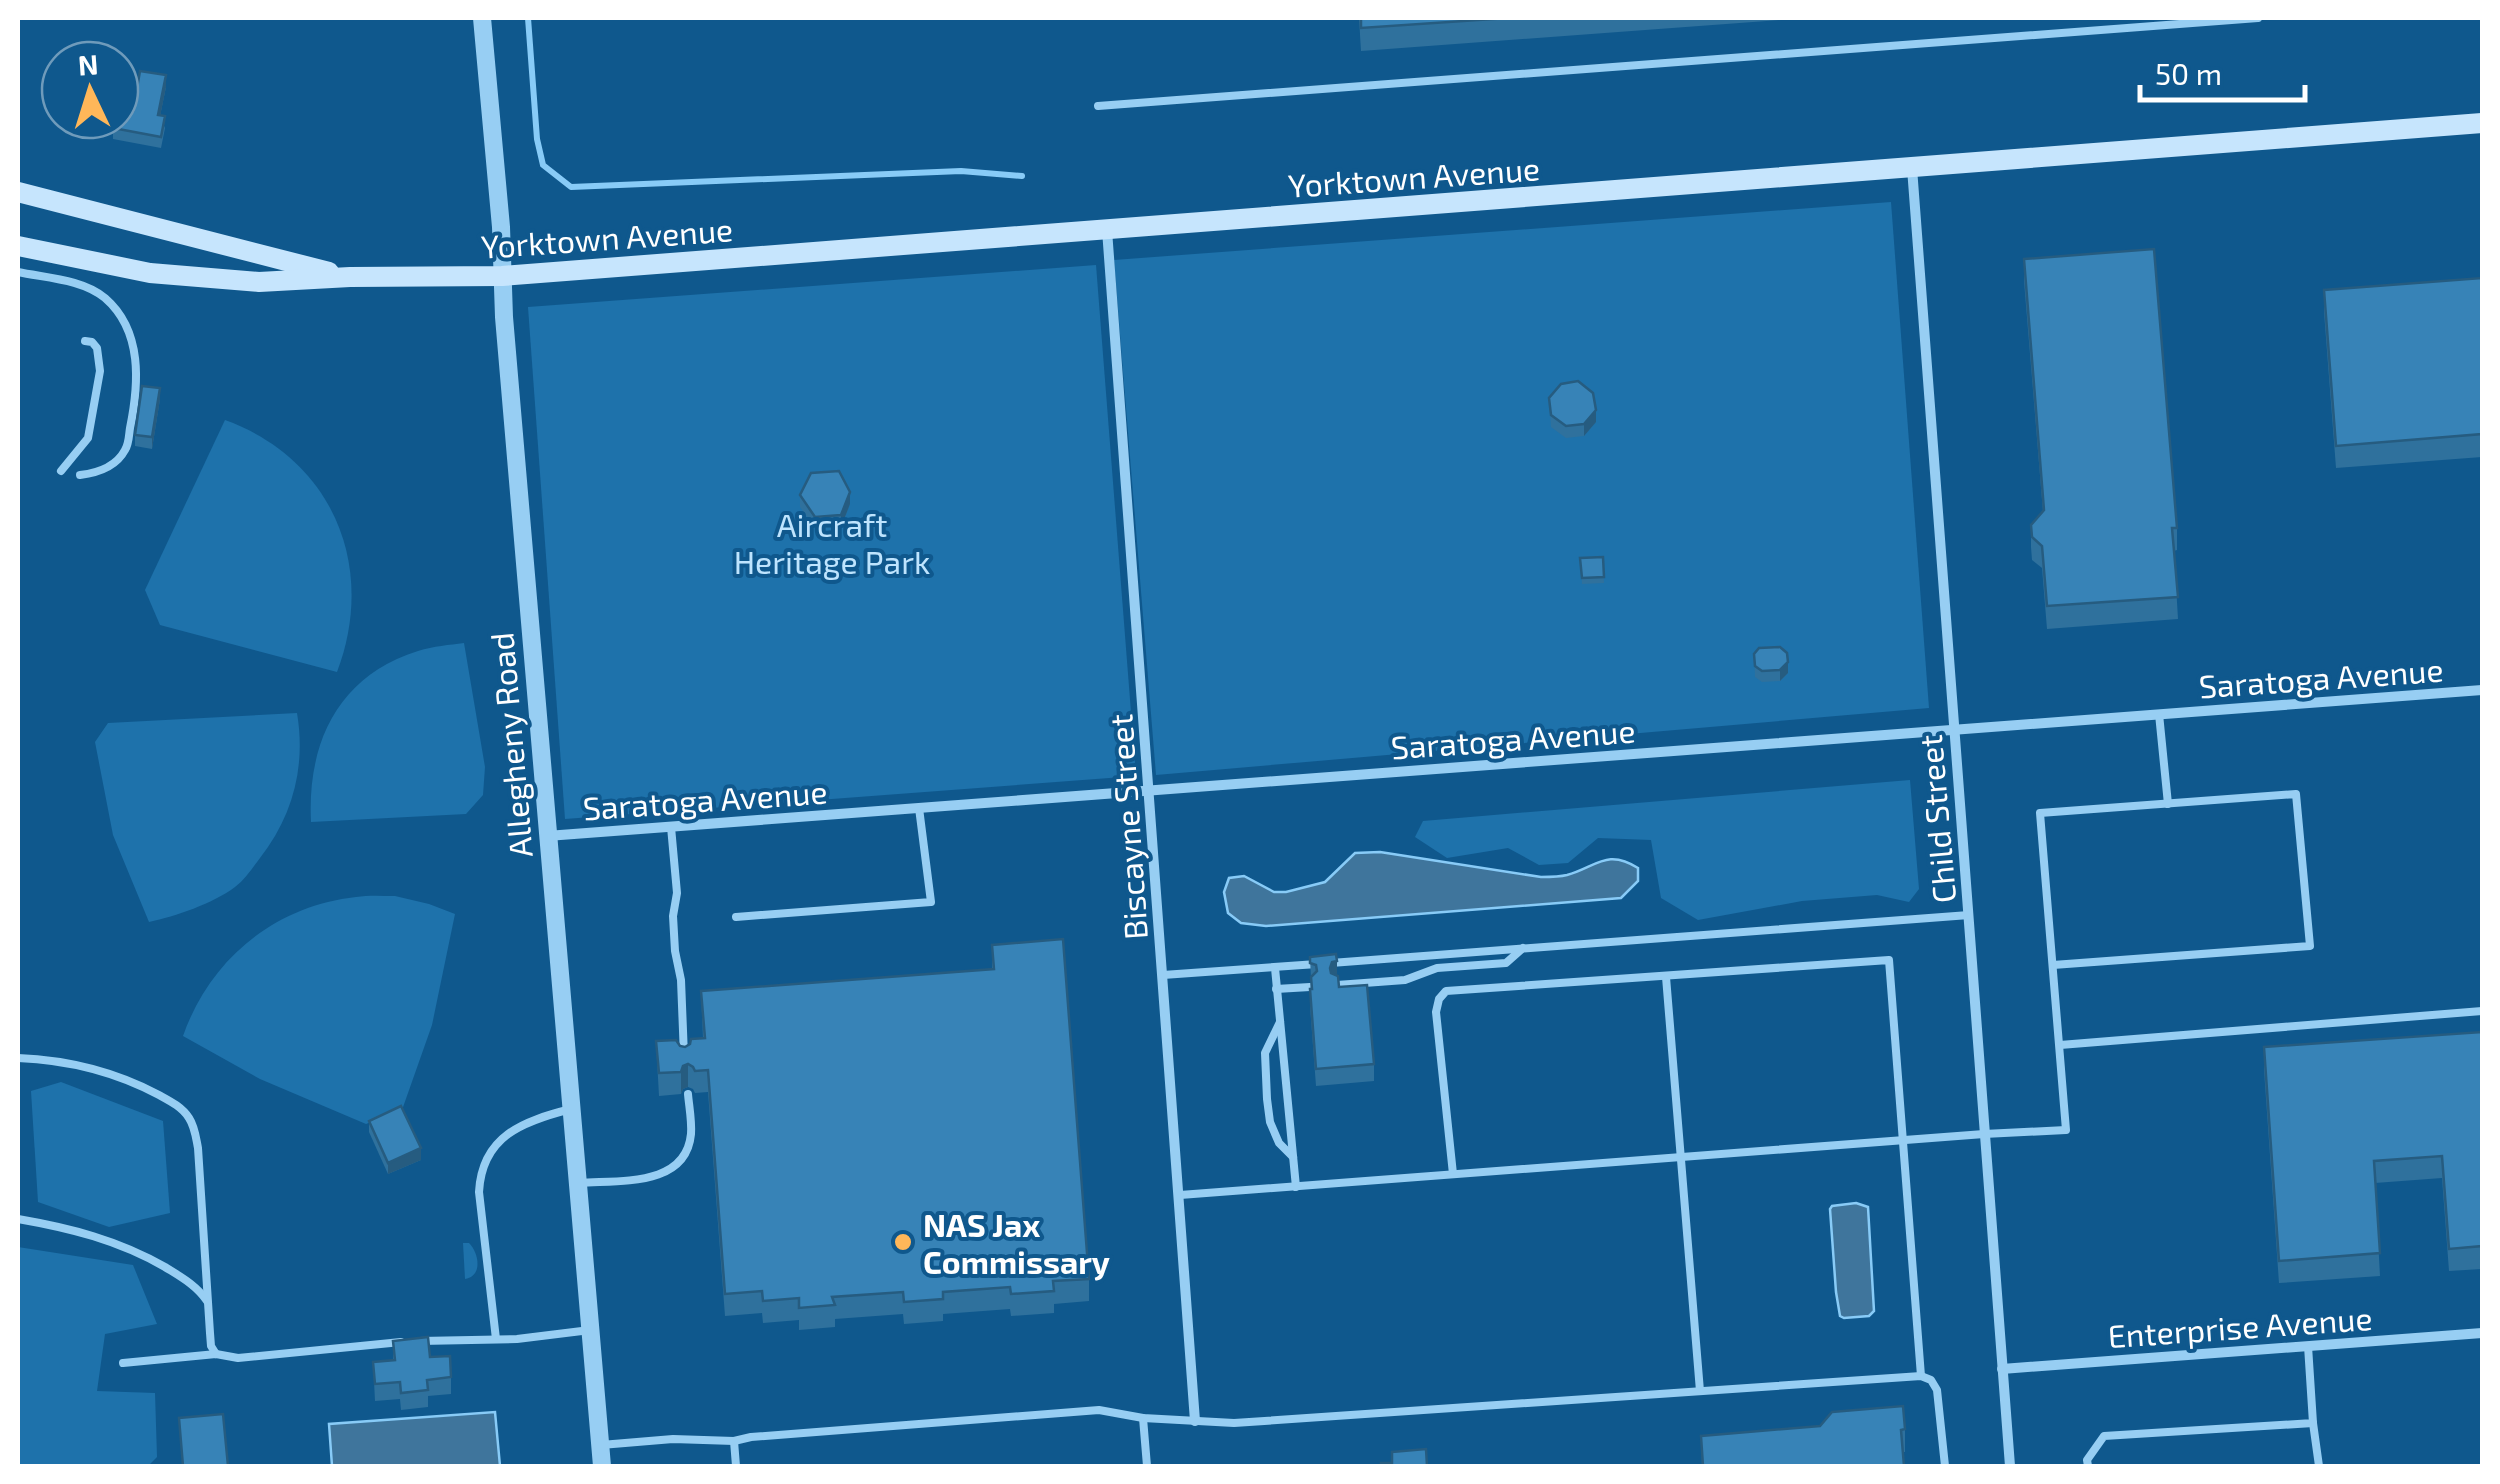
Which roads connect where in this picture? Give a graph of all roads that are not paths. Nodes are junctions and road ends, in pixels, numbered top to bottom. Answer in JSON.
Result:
{"nodes":[{"id":1,"x":482,"y":18,"type":"edge"},
{"id":2,"x":2258,"y":18,"type":"edge"},
{"id":3,"x":1098,"y":106,"type":"dead end"},
{"id":4,"x":2482,"y":124,"type":"edge"},
{"id":5,"x":1912,"y":168,"type":"junction"},
{"id":6,"x":18,"y":192,"type":"edge"},
{"id":7,"x":1107,"y":230,"type":"junction"},
{"id":8,"x":18,"y":246,"type":"edge"},
{"id":9,"x":18,"y":272,"type":"edge"},
{"id":10,"x":502,"y":276,"type":"junction"},
{"id":11,"x":350,"y":278,"type":"junction"},
{"id":12,"x":85,"y":340,"type":"dead end"},
{"id":13,"x":61,"y":471,"type":"dead end"},
{"id":14,"x":80,"y":476,"type":"dead end"},
{"id":15,"x":2482,"y":690,"type":"edge"},
{"id":16,"x":2160,"y":714,"type":"junction"},
{"id":17,"x":1953,"y":730,"type":"junction"},
{"id":18,"x":1149,"y":790,"type":"junction"},
{"id":19,"x":2168,"y":804,"type":"junction"},
{"id":20,"x":919,"y":808,"type":"junction"},
{"id":21,"x":671,"y":827,"type":"junction"},
{"id":22,"x":548,"y":836,"type":"junction"},
{"id":23,"x":1969,"y":915,"type":"junction"},
{"id":24,"x":736,"y":917,"type":"dead end"},
{"id":25,"x":1523,"y":948,"type":"junction"},
{"id":26,"x":2054,"y":965,"type":"junction"},
{"id":27,"x":1274,"y":968,"type":"junction"},
{"id":28,"x":1163,"y":975,"type":"junction"},
{"id":29,"x":1666,"y":977,"type":"junction"},
{"id":30,"x":1337,"y":985,"type":"edge"},
{"id":31,"x":1310,"y":987,"type":"edge"},
{"id":32,"x":1276,"y":989,"type":"junction"},
{"id":33,"x":2482,"y":1012,"type":"edge"},
{"id":34,"x":1280,"y":1022,"type":"junction"},
{"id":35,"x":2060,"y":1045,"type":"junction"},
{"id":36,"x":18,"y":1058,"type":"edge"},
{"id":37,"x":684,"y":1062,"type":"edge"},
{"id":38,"x":688,"y":1094,"type":"dead end"},
{"id":39,"x":571,"y":1108,"type":"junction"},
{"id":40,"x":1984,"y":1134,"type":"junction"},
{"id":41,"x":1902,"y":1141,"type":"junction"},
{"id":42,"x":1292,"y":1156,"type":"junction"},
{"id":43,"x":1680,"y":1158,"type":"junction"},
{"id":44,"x":1453,"y":1174,"type":"junction"},
{"id":45,"x":578,"y":1183,"type":"junction"},
{"id":46,"x":1296,"y":1187,"type":"junction"},
{"id":47,"x":1180,"y":1195,"type":"junction"},
{"id":48,"x":18,"y":1219,"type":"edge"},
{"id":49,"x":208,"y":1302,"type":"junction"},
{"id":50,"x":590,"y":1330,"type":"junction"},
{"id":51,"x":2482,"y":1333,"type":"edge"},
{"id":52,"x":496,"y":1339,"type":"junction"},
{"id":53,"x":2308,"y":1346,"type":"junction"},
{"id":54,"x":216,"y":1354,"type":"junction"},
{"id":55,"x":123,"y":1363,"type":"dead end"},
{"id":56,"x":2002,"y":1369,"type":"junction"},
{"id":57,"x":1922,"y":1376,"type":"junction"},
{"id":58,"x":1700,"y":1391,"type":"junction"},
{"id":59,"x":1144,"y":1418,"type":"junction"},
{"id":60,"x":1196,"y":1420,"type":"junction"},
{"id":61,"x":2313,"y":1423,"type":"junction"},
{"id":62,"x":734,"y":1442,"type":"junction"},
{"id":63,"x":600,"y":1445,"type":"junction"},
{"id":64,"x":602,"y":1466,"type":"edge"},
{"id":65,"x":736,"y":1466,"type":"edge"},
{"id":66,"x":1147,"y":1466,"type":"edge"},
{"id":67,"x":1944,"y":1466,"type":"edge"},
{"id":68,"x":2010,"y":1466,"type":"edge"},
{"id":69,"x":2088,"y":1466,"type":"edge"},
{"id":70,"x":2319,"y":1466,"type":"edge"}],
"edges":[{"from":1,"to":10,"type":"street","name":"Allegheny Road"},
{"from":2,"to":3,"type":"lane"},
{"from":4,"to":5,"type":"main road","name":"Yorktown Avenue"},
{"from":5,"to":7,"type":"main road","name":"Yorktown Avenue"},
{"from":5,"to":17,"type":"street","name":"Child Street"},
{"from":6,"to":11,"type":"main road","name":"Yorktown Avenue"},
{"from":7,"to":10,"type":"main road","name":"Yorktown Avenue"},
{"from":7,"to":18,"type":"street","name":"Biscayne Street"},
{"from":8,"to":11,"type":"main road","name":"Yorktown Avenue"},
{"from":9,"to":14,"type":"lane"},
{"from":10,"to":11,"type":"main road","name":"Yorktown Avenue"},
{"from":10,"to":22,"type":"street","name":"Allegheny Road"},
{"from":12,"to":13,"type":"lane"},
{"from":15,"to":16,"type":"street","name":"Saratoga Avenue"},
{"from":16,"to":17,"type":"street","name":"Saratoga Avenue"},
{"from":16,"to":19,"type":"lane"},
{"from":17,"to":18,"type":"street","name":"Saratoga Avenue"},
{"from":17,"to":23,"type":"street","name":"Child Street"},
{"from":18,"to":20,"type":"street","name":"Saratoga Avenue"},
{"from":18,"to":28,"type":"street","name":"Biscayne Street"},
{"from":19,"to":26,"type":"lane"},
{"from":19,"to":26,"type":"lane"},
{"from":20,"to":21,"type":"street","name":"Saratoga Avenue"},
{"from":20,"to":24,"type":"lane"},
{"from":21,"to":22,"type":"street","name":"Saratoga Avenue"},
{"from":21,"to":37,"type":"lane"},
{"from":22,"to":39,"type":"street","name":"Allegheny Road"},
{"from":23,"to":25,"type":"lane"},
{"from":23,"to":40,"type":"street","name":"Child Street"},
{"from":25,"to":27,"type":"lane"},
{"from":25,"to":30,"type":"lane"},
{"from":26,"to":35,"type":"lane"},
{"from":27,"to":28,"type":"lane"},
{"from":27,"to":32,"type":"lane"},
{"from":28,"to":47,"type":"street","name":"Biscayne Street"},
{"from":29,"to":41,"type":"lane"},
{"from":29,"to":43,"type":"lane"},
{"from":29,"to":44,"type":"lane"},
{"from":31,"to":32,"type":"lane"},
{"from":32,"to":34,"type":"lane"},
{"from":33,"to":35,"type":"lane"},
{"from":34,"to":42,"type":"lane"},
{"from":34,"to":42,"type":"lane"},
{"from":35,"to":40,"type":"lane"},
{"from":36,"to":49,"type":"lane"},
{"from":38,"to":45,"type":"lane"},
{"from":39,"to":45,"type":"street","name":"Allegheny Road"},
{"from":39,"to":52,"type":"lane"},
{"from":40,"to":41,"type":"lane"},
{"from":40,"to":56,"type":"street","name":"Child Street"},
{"from":41,"to":43,"type":"lane"},
{"from":41,"to":57,"type":"lane"},
{"from":42,"to":46,"type":"lane"},
{"from":43,"to":44,"type":"lane"},
{"from":43,"to":58,"type":"lane"},
{"from":44,"to":46,"type":"lane"},
{"from":45,"to":50,"type":"street","name":"Allegheny Road"},
{"from":46,"to":47,"type":"lane"},
{"from":47,"to":60,"type":"street","name":"Biscayne Street"},
{"from":48,"to":49,"type":"lane"},
{"from":49,"to":54,"type":"lane"},
{"from":50,"to":52,"type":"lane"},
{"from":50,"to":63,"type":"street","name":"Allegheny Road"},
{"from":51,"to":53,"type":"street","name":"Enterprise Avenue"},
{"from":52,"to":54,"type":"lane"},
{"from":53,"to":56,"type":"street","name":"Enterprise Avenue"},
{"from":53,"to":61,"type":"lane"},
{"from":54,"to":55,"type":"lane"},
{"from":56,"to":68,"type":"street","name":"Child Street"},
{"from":57,"to":58,"type":"lane"},
{"from":57,"to":67,"type":"lane"},
{"from":58,"to":60,"type":"lane"},
{"from":59,"to":60,"type":"lane"},
{"from":59,"to":62,"type":"lane"},
{"from":59,"to":66,"type":"lane"},
{"from":61,"to":69,"type":"lane"},
{"from":61,"to":70,"type":"lane"},
{"from":62,"to":63,"type":"lane"},
{"from":62,"to":65,"type":"lane"},
{"from":63,"to":64,"type":"street","name":"Allegheny Road"}]}
